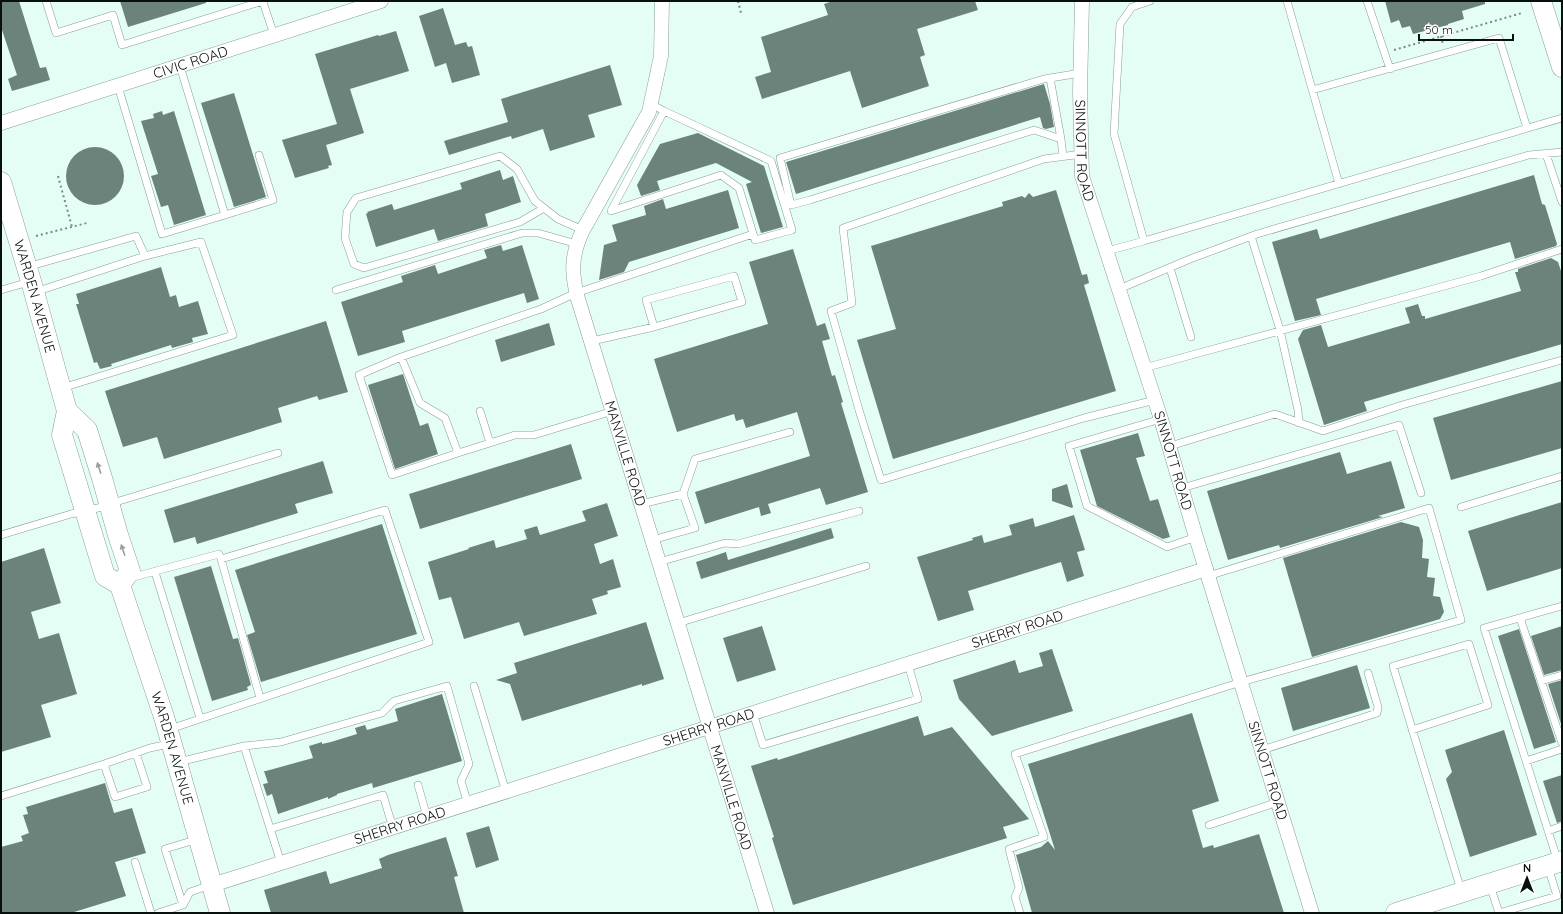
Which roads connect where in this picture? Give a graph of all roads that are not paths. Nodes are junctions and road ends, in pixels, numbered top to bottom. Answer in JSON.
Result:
{"nodes":[{"id":1,"x":46,"y":1,"type":"edge"},
{"id":2,"x":263,"y":1,"type":"edge"},
{"id":3,"x":381,"y":1,"type":"edge"},
{"id":4,"x":662,"y":1,"type":"edge"},
{"id":5,"x":1082,"y":1,"type":"edge"},
{"id":6,"x":1150,"y":1,"type":"edge"},
{"id":7,"x":1287,"y":1,"type":"edge"},
{"id":8,"x":1367,"y":1,"type":"edge"},
{"id":9,"x":1541,"y":1,"type":"edge"},
{"id":10,"x":1142,"y":2,"type":"edge"},
{"id":11,"x":274,"y":35,"type":"junction"},
{"id":12,"x":180,"y":66,"type":"junction"},
{"id":13,"x":1562,"y":67,"type":"edge"},
{"id":14,"x":1390,"y":69,"type":"junction"},
{"id":15,"x":1080,"y":74,"type":"junction"},
{"id":16,"x":1050,"y":78,"type":"junction"},
{"id":17,"x":118,"y":86,"type":"junction"},
{"id":18,"x":1312,"y":90,"type":"junction"},
{"id":19,"x":651,"y":104,"type":"junction"},
{"id":20,"x":664,"y":110,"type":"junction"},
{"id":21,"x":1562,"y":118,"type":"edge"},
{"id":22,"x":1,"y":123,"type":"edge"},
{"id":23,"x":1527,"y":128,"type":"junction"},
{"id":24,"x":1061,"y":139,"type":"junction"},
{"id":25,"x":1562,"y":152,"type":"edge"},
{"id":26,"x":1082,"y":154,"type":"junction"},
{"id":27,"x":1546,"y":154,"type":"junction"},
{"id":28,"x":259,"y":156,"type":"dead end"},
{"id":29,"x":1063,"y":157,"type":"junction"},
{"id":30,"x":1,"y":182,"type":"edge"},
{"id":31,"x":1339,"y":184,"type":"junction"},
{"id":32,"x":1562,"y":202,"type":"edge"},
{"id":33,"x":544,"y":208,"type":"junction"},
{"id":34,"x":225,"y":215,"type":"junction"},
{"id":35,"x":583,"y":230,"type":"junction"},
{"id":36,"x":753,"y":234,"type":"junction"},
{"id":37,"x":1252,"y":236,"type":"junction"},
{"id":38,"x":1144,"y":241,"type":"junction"},
{"id":39,"x":577,"y":244,"type":"junction"},
{"id":40,"x":1562,"y":249,"type":"edge"},
{"id":41,"x":1107,"y":251,"type":"junction"},
{"id":42,"x":145,"y":256,"type":"junction"},
{"id":43,"x":1170,"y":268,"type":"junction"},
{"id":44,"x":31,"y":280,"type":"junction"},
{"id":45,"x":1119,"y":289,"type":"junction"},
{"id":46,"x":1,"y":290,"type":"edge"},
{"id":47,"x":336,"y":290,"type":"dead end"},
{"id":48,"x":576,"y":293,"type":"junction"},
{"id":49,"x":654,"y":327,"type":"junction"},
{"id":50,"x":1280,"y":330,"type":"junction"},
{"id":51,"x":1190,"y":337,"type":"dead end"},
{"id":52,"x":592,"y":341,"type":"junction"},
{"id":53,"x":401,"y":357,"type":"junction"},
{"id":54,"x":1562,"y":360,"type":"edge"},
{"id":55,"x":1144,"y":368,"type":"junction"},
{"id":56,"x":60,"y":388,"type":"junction"},
{"id":57,"x":1155,"y":400,"type":"junction"},
{"id":58,"x":66,"y":411,"type":"junction"},
{"id":59,"x":480,"y":411,"type":"dead end"},
{"id":60,"x":612,"y":411,"type":"junction"},
{"id":61,"x":1161,"y":419,"type":"junction"},
{"id":62,"x":1299,"y":423,"type":"junction"},
{"id":63,"x":790,"y":432,"type":"dead end"},
{"id":64,"x":490,"y":443,"type":"junction"},
{"id":65,"x":1170,"y":446,"type":"junction"},
{"id":66,"x":278,"y":453,"type":"dead end"},
{"id":67,"x":458,"y":453,"type":"junction"},
{"id":68,"x":1562,"y":476,"type":"edge"},
{"id":69,"x":1182,"y":488,"type":"junction"},
{"id":70,"x":1421,"y":493,"type":"dead end"},
{"id":71,"x":683,"y":494,"type":"junction"},
{"id":72,"x":641,"y":504,"type":"junction"},
{"id":73,"x":111,"y":505,"type":"junction"},
{"id":74,"x":1461,"y":507,"type":"dead end"},
{"id":75,"x":86,"y":511,"type":"junction"},
{"id":76,"x":859,"y":511,"type":"dead end"},
{"id":77,"x":1,"y":535,"type":"edge"},
{"id":78,"x":1196,"y":537,"type":"junction"},
{"id":79,"x":652,"y":540,"type":"junction"},
{"id":80,"x":220,"y":560,"type":"junction"},
{"id":81,"x":658,"y":562,"type":"junction"},
{"id":82,"x":866,"y":566,"type":"dead end"},
{"id":83,"x":155,"y":572,"type":"junction"},
{"id":84,"x":1207,"y":572,"type":"junction"},
{"id":85,"x":122,"y":583,"type":"junction"},
{"id":86,"x":1562,"y":606,"type":"edge"},
{"id":87,"x":1520,"y":618,"type":"junction"},
{"id":88,"x":678,"y":623,"type":"junction"},
{"id":89,"x":908,"y":664,"type":"junction"},
{"id":90,"x":1368,"y":673,"type":"dead end"},
{"id":91,"x":1562,"y":674,"type":"edge"},
{"id":92,"x":1541,"y":681,"type":"junction"},
{"id":93,"x":1241,"y":682,"type":"junction"},
{"id":94,"x":474,"y":686,"type":"dead end"},
{"id":95,"x":260,"y":698,"type":"junction"},
{"id":96,"x":753,"y":713,"type":"junction"},
{"id":97,"x":200,"y":718,"type":"junction"},
{"id":98,"x":710,"y":727,"type":"junction"},
{"id":99,"x":1412,"y":730,"type":"junction"},
{"id":100,"x":170,"y":736,"type":"junction"},
{"id":101,"x":1562,"y":743,"type":"edge"},
{"id":102,"x":244,"y":746,"type":"junction"},
{"id":103,"x":1262,"y":750,"type":"junction"},
{"id":104,"x":1562,"y":750,"type":"edge"},
{"id":105,"x":136,"y":753,"type":"junction"},
{"id":106,"x":1526,"y":761,"type":"junction"},
{"id":107,"x":177,"y":762,"type":"junction"},
{"id":108,"x":104,"y":764,"type":"junction"},
{"id":109,"x":418,"y":785,"type":"dead end"},
{"id":110,"x":506,"y":792,"type":"junction"},
{"id":111,"x":1,"y":796,"type":"edge"},
{"id":112,"x":1278,"y":802,"type":"junction"},
{"id":113,"x":468,"y":804,"type":"junction"},
{"id":114,"x":427,"y":817,"type":"junction"},
{"id":115,"x":1209,"y":824,"type":"dead end"},
{"id":116,"x":1562,"y":826,"type":"edge"},
{"id":117,"x":393,"y":828,"type":"junction"},
{"id":118,"x":270,"y":829,"type":"junction"},
{"id":119,"x":1548,"y":831,"type":"junction"},
{"id":120,"x":198,"y":839,"type":"junction"},
{"id":121,"x":135,"y":862,"type":"dead end"},
{"id":122,"x":281,"y":863,"type":"junction"},
{"id":123,"x":1556,"y":863,"type":"edge"},
{"id":124,"x":1489,"y":884,"type":"junction"},
{"id":125,"x":212,"y":885,"type":"junction"},
{"id":126,"x":1462,"y":892,"type":"junction"},
{"id":127,"x":183,"y":905,"type":"junction"},
{"id":128,"x":151,"y":913,"type":"edge"},
{"id":129,"x":158,"y":913,"type":"edge"},
{"id":130,"x":220,"y":913,"type":"edge"},
{"id":131,"x":767,"y":913,"type":"edge"},
{"id":132,"x":1020,"y":913,"type":"edge"},
{"id":133,"x":1312,"y":913,"type":"edge"},
{"id":134,"x":1396,"y":913,"type":"edge"},
{"id":135,"x":1499,"y":913,"type":"edge"}],
"edges":[{"from":1,"to":2,"type":"lane"},
{"from":2,"to":11,"type":"lane"},
{"from":3,"to":11,"type":"street","name":"CIVIC ROAD"},
{"from":4,"to":19,"type":"street","name":"MANVILLE ROAD"},
{"from":5,"to":15,"type":"street","name":"SINNOTT ROAD"},
{"from":6,"to":10,"type":"lane"},
{"from":7,"to":18,"type":"lane"},
{"from":8,"to":14,"type":"lane"},
{"from":9,"to":13,"type":"main road"},
{"from":10,"to":38,"type":"lane"},
{"from":11,"to":12,"type":"street","name":"CIVIC ROAD"},
{"from":12,"to":17,"type":"street","name":"CIVIC ROAD"},
{"from":12,"to":34,"type":"lane"},
{"from":14,"to":18,"type":"lane"},
{"from":14,"to":23,"type":"lane"},
{"from":15,"to":16,"type":"lane"},
{"from":15,"to":26,"type":"street","name":"SINNOTT ROAD"},
{"from":16,"to":24,"type":"lane"},
{"from":16,"to":24,"type":"lane"},
{"from":17,"to":22,"type":"street","name":"CIVIC ROAD"},
{"from":17,"to":34,"type":"lane"},
{"from":18,"to":31,"type":"lane"},
{"from":19,"to":20,"type":"lane"},
{"from":19,"to":35,"type":"street","name":"MANVILLE ROAD"},
{"from":20,"to":36,"type":"lane"},
{"from":20,"to":36,"type":"lane"},
{"from":21,"to":23,"type":"lane"},
{"from":23,"to":31,"type":"lane"},
{"from":24,"to":29,"type":"lane"},
{"from":25,"to":27,"type":"lane"},
{"from":26,"to":29,"type":"lane"},
{"from":26,"to":41,"type":"street","name":"SINNOTT ROAD"},
{"from":27,"to":32,"type":"lane"},
{"from":27,"to":37,"type":"lane"},
{"from":28,"to":34,"type":"lane"},
{"from":29,"to":57,"type":"lane"},
{"from":30,"to":44,"type":"main road","name":"WARDEN AVENUE"},
{"from":31,"to":38,"type":"lane"},
{"from":33,"to":33,"type":"lane"},
{"from":33,"to":35,"type":"lane"},
{"from":35,"to":39,"type":"street","name":"MANVILLE ROAD"},
{"from":36,"to":48,"type":"lane"},
{"from":37,"to":43,"type":"lane"},
{"from":37,"to":50,"type":"lane"},
{"from":38,"to":41,"type":"lane"},
{"from":39,"to":47,"type":"lane"},
{"from":39,"to":48,"type":"street","name":"MANVILLE ROAD"},
{"from":40,"to":50,"type":"lane"},
{"from":41,"to":45,"type":"street","name":"SINNOTT ROAD"},
{"from":42,"to":44,"type":"lane"},
{"from":42,"to":44,"type":"lane"},
{"from":42,"to":56,"type":"lane"},
{"from":43,"to":45,"type":"lane"},
{"from":43,"to":51,"type":"lane"},
{"from":44,"to":46,"type":"lane"},
{"from":44,"to":56,"type":"main road","name":"WARDEN AVENUE"},
{"from":45,"to":55,"type":"street","name":"SINNOTT ROAD"},
{"from":48,"to":52,"type":"street","name":"MANVILLE ROAD"},
{"from":48,"to":53,"type":"lane"},
{"from":49,"to":49,"type":"lane"},
{"from":49,"to":52,"type":"lane"},
{"from":50,"to":55,"type":"lane"},
{"from":50,"to":62,"type":"lane"},
{"from":52,"to":60,"type":"street","name":"MANVILLE ROAD"},
{"from":53,"to":67,"type":"lane"},
{"from":53,"to":67,"type":"lane"},
{"from":54,"to":62,"type":"lane"},
{"from":55,"to":57,"type":"street","name":"SINNOTT ROAD"},
{"from":56,"to":58,"type":"main road","name":"WARDEN AVENUE"},
{"from":57,"to":61,"type":"street","name":"SINNOTT ROAD"},
{"from":73,"to":58,"type":"main road","name":"WARDEN AVENUE","one_way":true},
{"from":58,"to":75,"type":"main road","name":"WARDEN AVENUE"},
{"from":59,"to":64,"type":"lane"},
{"from":60,"to":64,"type":"lane"},
{"from":60,"to":72,"type":"street","name":"MANVILLE ROAD"},
{"from":61,"to":65,"type":"street","name":"SINNOTT ROAD"},
{"from":61,"to":78,"type":"lane"},
{"from":62,"to":65,"type":"lane"},
{"from":63,"to":71,"type":"lane"},
{"from":64,"to":67,"type":"lane"},
{"from":65,"to":69,"type":"street","name":"SINNOTT ROAD"},
{"from":66,"to":73,"type":"lane"},
{"from":68,"to":74,"type":"lane"},
{"from":69,"to":70,"type":"lane"},
{"from":69,"to":78,"type":"street","name":"SINNOTT ROAD"},
{"from":71,"to":72,"type":"lane"},
{"from":71,"to":79,"type":"lane"},
{"from":72,"to":79,"type":"street","name":"MANVILLE ROAD"},
{"from":73,"to":75,"type":"lane"},
{"from":85,"to":73,"type":"main road","name":"WARDEN AVENUE","one_way":true},
{"from":75,"to":77,"type":"lane"},
{"from":75,"to":85,"type":"main road","name":"WARDEN AVENUE"},
{"from":76,"to":81,"type":"lane"},
{"from":78,"to":84,"type":"street","name":"SINNOTT ROAD"},
{"from":79,"to":81,"type":"street","name":"MANVILLE ROAD"},
{"from":80,"to":83,"type":"lane"},
{"from":80,"to":95,"type":"lane"},
{"from":80,"to":95,"type":"lane"},
{"from":81,"to":88,"type":"street","name":"MANVILLE ROAD"},
{"from":82,"to":88,"type":"lane"},
{"from":83,"to":85,"type":"lane"},
{"from":83,"to":97,"type":"lane"},
{"from":84,"to":89,"type":"street","name":"SHERRY ROAD"},
{"from":84,"to":93,"type":"street","name":"SINNOTT ROAD"},
{"from":84,"to":93,"type":"lane"},
{"from":85,"to":100,"type":"main road","name":"WARDEN AVENUE"},
{"from":86,"to":87,"type":"lane"},
{"from":87,"to":92,"type":"lane"},
{"from":87,"to":106,"type":"lane"},
{"from":88,"to":98,"type":"street","name":"MANVILLE ROAD"},
{"from":89,"to":96,"type":"street","name":"SHERRY ROAD"},
{"from":89,"to":96,"type":"lane"},
{"from":90,"to":103,"type":"lane"},
{"from":91,"to":92,"type":"lane"},
{"from":92,"to":101,"type":"lane"},
{"from":93,"to":103,"type":"street","name":"SINNOTT ROAD"},
{"from":93,"to":132,"type":"lane"},
{"from":94,"to":110,"type":"lane"},
{"from":95,"to":97,"type":"lane"},
{"from":96,"to":98,"type":"street","name":"SHERRY ROAD"},
{"from":97,"to":100,"type":"lane"},
{"from":98,"to":110,"type":"street","name":"SHERRY ROAD"},
{"from":98,"to":131,"type":"street","name":"MANVILLE ROAD"},
{"from":99,"to":99,"type":"lane"},
{"from":99,"to":126,"type":"lane"},
{"from":100,"to":105,"type":"lane"},
{"from":100,"to":107,"type":"main road","name":"WARDEN AVENUE"},
{"from":102,"to":107,"type":"lane"},
{"from":102,"to":113,"type":"lane"},
{"from":102,"to":118,"type":"lane"},
{"from":103,"to":112,"type":"street","name":"SINNOTT ROAD"},
{"from":104,"to":106,"type":"lane"},
{"from":105,"to":108,"type":"lane"},
{"from":105,"to":108,"type":"lane"},
{"from":106,"to":119,"type":"lane"},
{"from":107,"to":120,"type":"main road","name":"WARDEN AVENUE"},
{"from":108,"to":111,"type":"lane"},
{"from":109,"to":114,"type":"lane"},
{"from":110,"to":113,"type":"street","name":"SHERRY ROAD"},
{"from":112,"to":115,"type":"lane"},
{"from":112,"to":133,"type":"street","name":"SINNOTT ROAD"},
{"from":113,"to":114,"type":"street","name":"SHERRY ROAD"},
{"from":114,"to":117,"type":"street","name":"SHERRY ROAD"},
{"from":116,"to":119,"type":"lane"},
{"from":117,"to":118,"type":"lane"},
{"from":117,"to":122,"type":"street","name":"SHERRY ROAD"},
{"from":118,"to":122,"type":"lane"},
{"from":119,"to":123,"type":"lane"},
{"from":120,"to":125,"type":"main road","name":"WARDEN AVENUE"},
{"from":120,"to":127,"type":"lane"},
{"from":121,"to":128,"type":"lane"},
{"from":122,"to":125,"type":"street","name":"SHERRY ROAD"},
{"from":123,"to":124,"type":"main road"},
{"from":123,"to":135,"type":"lane"},
{"from":124,"to":126,"type":"main road"},
{"from":124,"to":135,"type":"lane"},
{"from":125,"to":127,"type":"lane"},
{"from":125,"to":130,"type":"main road","name":"WARDEN AVENUE"},
{"from":126,"to":134,"type":"main road"},
{"from":127,"to":129,"type":"lane"}]}
